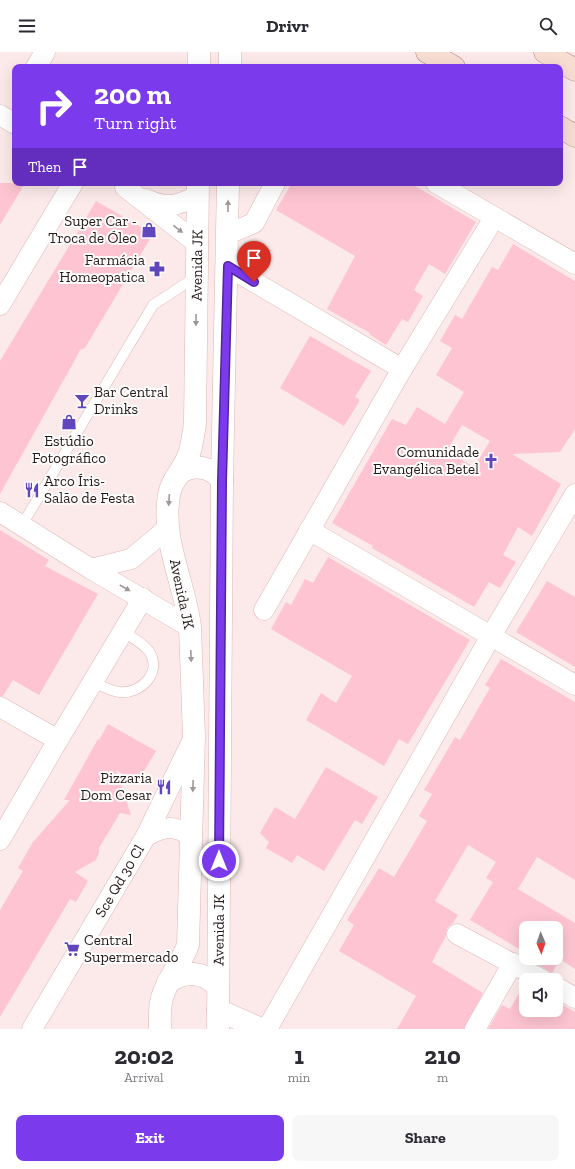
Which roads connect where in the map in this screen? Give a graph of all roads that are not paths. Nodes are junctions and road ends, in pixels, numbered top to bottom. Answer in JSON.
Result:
{"nodes":[{"id":1,"x":45,"y":52,"type":"edge"},
{"id":2,"x":200,"y":52,"type":"edge"},
{"id":3,"x":427,"y":52,"type":"edge"},
{"id":4,"x":545,"y":52,"type":"edge"},
{"id":5,"x":38,"y":64,"type":"edge"},
{"id":6,"x":199,"y":64,"type":"edge"},
{"id":7,"x":449,"y":64,"type":"edge"},
{"id":8,"x":575,"y":70,"type":"edge"},
{"id":9,"x":563,"y":129,"type":"edge"},
{"id":10,"x":575,"y":136,"type":"edge"},
{"id":11,"x":71,"y":186,"type":"edge"},
{"id":12,"x":122,"y":186,"type":"edge"},
{"id":13,"x":123,"y":186,"type":"edge"},
{"id":14,"x":228,"y":186,"type":"edge"},
{"id":15,"x":273,"y":186,"type":"edge"},
{"id":16,"x":441,"y":186,"type":"edge"},
{"id":17,"x":198,"y":189,"type":"edge"},
{"id":18,"x":494,"y":218,"type":"junction"},
{"id":19,"x":228,"y":234,"type":"junction"},
{"id":20,"x":198,"y":244,"type":"junction"},
{"id":21,"x":575,"y":264,"type":"edge"},
{"id":22,"x":228,"y":266,"type":"junction"},
{"id":23,"x":197,"y":276,"type":"junction"},
{"id":24,"x":0,"y":305,"type":"edge"},
{"id":25,"x":402,"y":369,"type":"junction"},
{"id":26,"x":180,"y":473,"type":"junction"},
{"id":27,"x":222,"y":481,"type":"junction"},
{"id":28,"x":575,"y":494,"type":"edge"},
{"id":29,"x":0,"y":512,"type":"edge"},
{"id":30,"x":22,"y":525,"type":"junction"},
{"id":31,"x":168,"y":528,"type":"junction"},
{"id":32,"x":309,"y":530,"type":"junction"},
{"id":33,"x":91,"y":569,"type":"junction"},
{"id":34,"x":143,"y":598,"type":"junction"},
{"id":35,"x":264,"y":610,"type":"dead end"},
{"id":36,"x":190,"y":627,"type":"junction"},
{"id":37,"x":123,"y":631,"type":"junction"},
{"id":38,"x":491,"y":636,"type":"junction"},
{"id":39,"x":92,"y":682,"type":"junction"},
{"id":40,"x":575,"y":685,"type":"edge"},
{"id":41,"x":0,"y":707,"type":"edge"},
{"id":42,"x":194,"y":737,"type":"junction"},
{"id":43,"x":58,"y":740,"type":"junction"},
{"id":44,"x":146,"y":836,"type":"junction"},
{"id":45,"x":191,"y":836,"type":"junction"},
{"id":46,"x":0,"y":840,"type":"edge"},
{"id":47,"x":458,"y":934,"type":"dead end"},
{"id":48,"x":513,"y":963,"type":"junction"},
{"id":49,"x":531,"y":973,"type":"edge"},
{"id":50,"x":168,"y":982,"type":"junction"},
{"id":51,"x":218,"y":987,"type":"junction"},
{"id":52,"x":563,"y":991,"type":"edge"},
{"id":53,"x":575,"y":998,"type":"edge"},
{"id":54,"x":218,"y":1020,"type":"edge"},
{"id":55,"x":32,"y":1029,"type":"edge"},
{"id":56,"x":160,"y":1029,"type":"edge"},
{"id":57,"x":261,"y":1029,"type":"edge"},
{"id":58,"x":267,"y":1029,"type":"edge"},
{"id":59,"x":475,"y":1029,"type":"edge"}],
"edges":[{"from":1,"to":5,"type":"street"},
{"from":2,"to":6,"type":"main road"},
{"from":3,"to":7,"type":"main road"},
{"from":4,"to":8,"type":"main road"},
{"from":9,"to":10,"type":"main road"},
{"from":11,"to":24,"type":"street"},
{"from":12,"to":20,"type":"street","one_way":true},
{"from":13,"to":17,"type":"street"},
{"from":19,"to":14,"type":"main road","name":"Avenida JK","one_way":true},
{"from":15,"to":19,"type":"street"},
{"from":16,"to":18,"type":"street"},
{"from":17,"to":20,"type":"main road","name":"Avenida JK"},
{"from":18,"to":21,"type":"street"},
{"from":18,"to":25,"type":"street"},
{"from":19,"to":22,"type":"main road","name":"Avenida JK"},
{"from":20,"to":23,"type":"main road","name":"Avenida JK"},
{"from":22,"to":25,"type":"street"},
{"from":22,"to":27,"type":"main road","name":"Avenida JK"},
{"from":23,"to":26,"type":"main road","name":"Avenida JK","one_way":true},
{"from":23,"to":30,"type":"lane"},
{"from":25,"to":32,"type":"street"},
{"from":26,"to":27,"type":"main road"},
{"from":26,"to":31,"type":"main road","name":"Avenida JK","one_way":true},
{"from":27,"to":51,"type":"main road","name":"Avenida JK"},
{"from":28,"to":38,"type":"street"},
{"from":29,"to":30,"type":"street"},
{"from":30,"to":33,"type":"street"},
{"from":31,"to":33,"type":"street"},
{"from":31,"to":36,"type":"main road","name":"Avenida JK"},
{"from":32,"to":35,"type":"street"},
{"from":32,"to":38,"type":"street"},
{"from":33,"to":34,"type":"street","one_way":true},
{"from":34,"to":36,"type":"street"},
{"from":34,"to":37,"type":"street"},
{"from":36,"to":42,"type":"main road","name":"Avenida JK","one_way":true},
{"from":37,"to":39,"type":"street"},
{"from":37,"to":39,"type":"lane"},
{"from":38,"to":40,"type":"street"},
{"from":38,"to":58,"type":"street"},
{"from":39,"to":43,"type":"street"},
{"from":41,"to":43,"type":"street"},
{"from":42,"to":44,"type":"street","name":"Sce Qd 30 Cl"},
{"from":42,"to":45,"type":"main road","name":"Avenida JK","one_way":true},
{"from":43,"to":46,"type":"street"},
{"from":44,"to":45,"type":"street"},
{"from":44,"to":55,"type":"street","name":"Sce Qd 30 Cl"},
{"from":45,"to":50,"type":"main road","name":"Avenida JK"},
{"from":47,"to":48,"type":"street"},
{"from":48,"to":49,"type":"street"},
{"from":48,"to":59,"type":"street"},
{"from":50,"to":51,"type":"main road"},
{"from":50,"to":56,"type":"main road","name":"Avenida JK"},
{"from":51,"to":54,"type":"main road","name":"Avenida JK"},
{"from":52,"to":53,"type":"street"},
{"from":54,"to":57,"type":"main road"}]}
